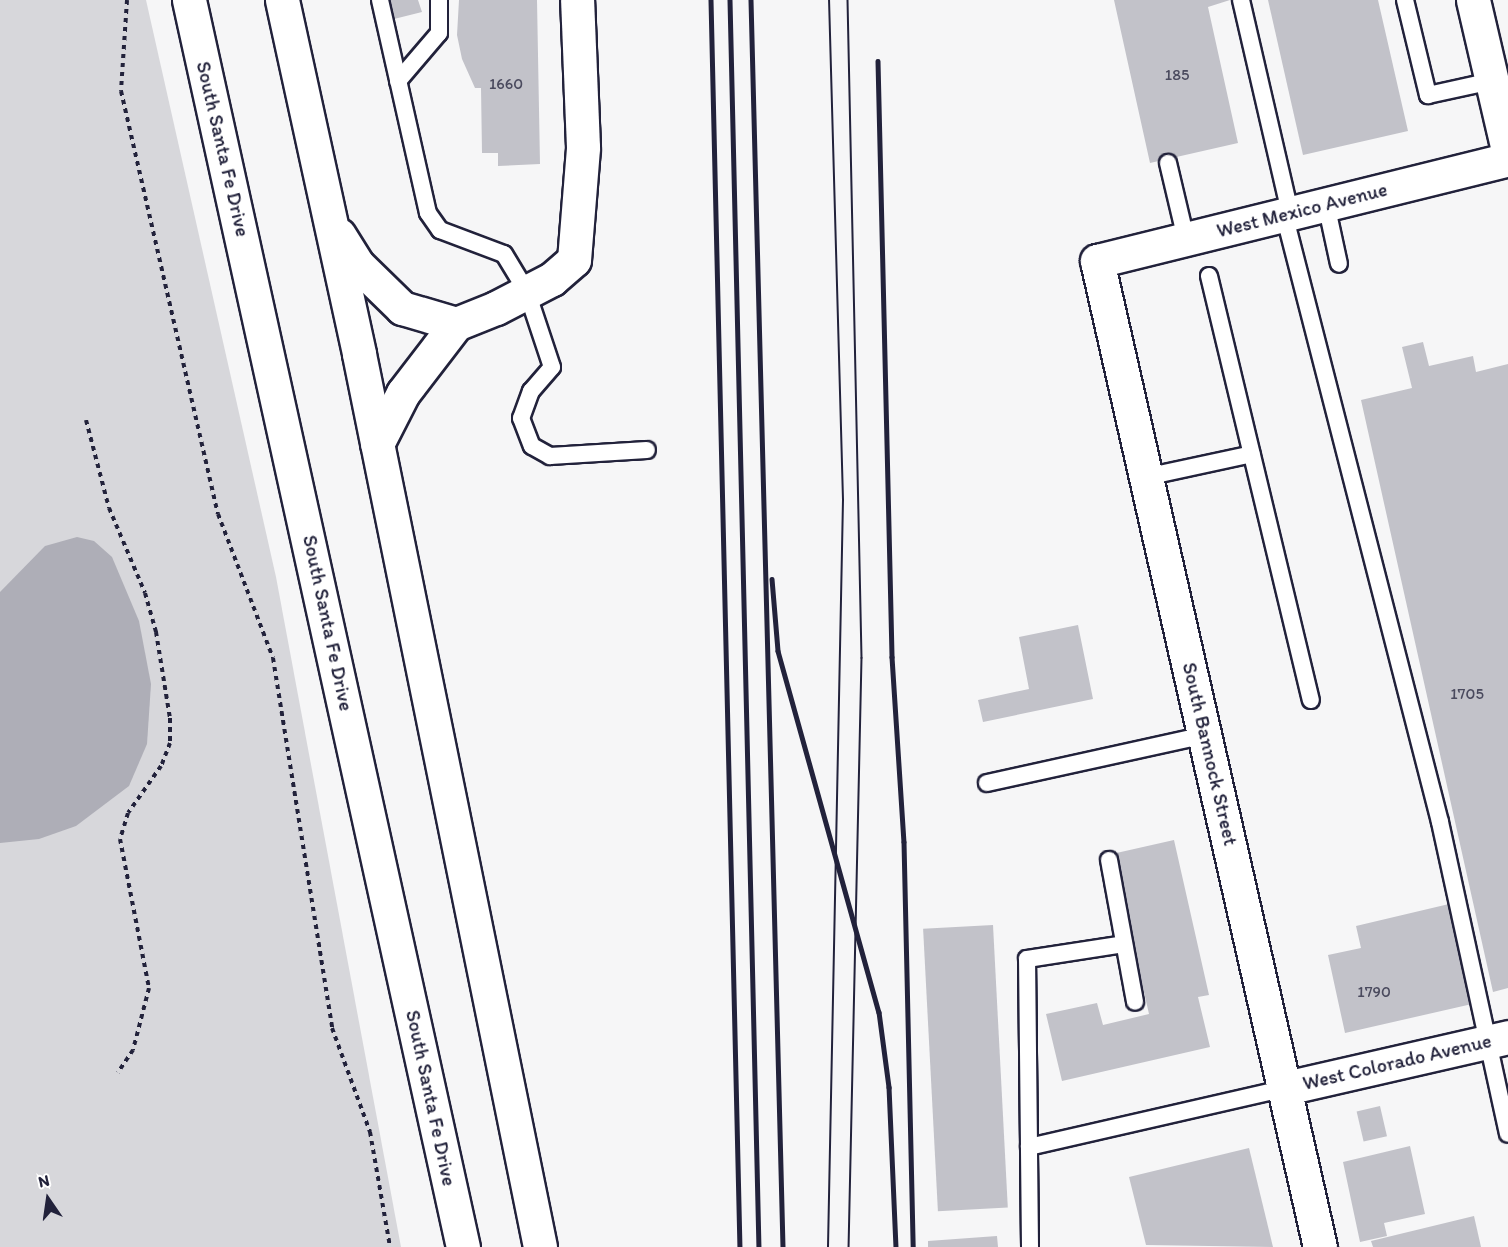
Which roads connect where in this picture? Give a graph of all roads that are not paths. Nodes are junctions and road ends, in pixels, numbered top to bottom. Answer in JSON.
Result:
{"nodes":[{"id":1,"x":189,"y":0,"type":"edge"},
{"id":2,"x":282,"y":0,"type":"edge"},
{"id":3,"x":380,"y":0,"type":"edge"},
{"id":4,"x":439,"y":0,"type":"edge"},
{"id":5,"x":577,"y":0,"type":"edge"},
{"id":6,"x":1241,"y":0,"type":"edge"},
{"id":7,"x":1405,"y":0,"type":"edge"},
{"id":8,"x":1473,"y":0,"type":"edge"},
{"id":9,"x":398,"y":81,"type":"junction"},
{"id":10,"x":1492,"y":81,"type":"junction"},
{"id":11,"x":1508,"y":150,"type":"edge"},
{"id":12,"x":1508,"y":159,"type":"edge"},
{"id":13,"x":1168,"y":163,"type":"dead end"},
{"id":14,"x":1326,"y":204,"type":"junction"},
{"id":15,"x":1287,"y":214,"type":"junction"},
{"id":16,"x":331,"y":224,"type":"junction"},
{"id":17,"x":1186,"y":239,"type":"junction"},
{"id":18,"x":1097,"y":261,"type":"joint"},
{"id":19,"x":1339,"y":264,"type":"dead end"},
{"id":20,"x":1209,"y":276,"type":"dead end"},
{"id":21,"x":527,"y":292,"type":"junction"},
{"id":22,"x":456,"y":324,"type":"junction"},
{"id":23,"x":378,"y":444,"type":"junction"},
{"id":24,"x":647,"y":450,"type":"dead end"},
{"id":25,"x":1252,"y":454,"type":"junction"},
{"id":26,"x":1146,"y":477,"type":"junction"},
{"id":27,"x":1311,"y":700,"type":"dead end"},
{"id":28,"x":1205,"y":735,"type":"junction"},
{"id":29,"x":987,"y":783,"type":"dead end"},
{"id":30,"x":1109,"y":860,"type":"dead end"},
{"id":31,"x":1124,"y":944,"type":"junction"},
{"id":32,"x":1135,"y":1002,"type":"dead end"},
{"id":33,"x":1498,"y":1039,"type":"edge"},
{"id":34,"x":1286,"y":1088,"type":"junction"},
{"id":35,"x":1508,"y":1134,"type":"edge"},
{"id":36,"x":1029,"y":1147,"type":"junction"},
{"id":37,"x":464,"y":1247,"type":"edge"},
{"id":38,"x":540,"y":1247,"type":"edge"},
{"id":39,"x":1030,"y":1247,"type":"edge"},
{"id":40,"x":1320,"y":1247,"type":"edge"}],
"edges":[{"from":1,"to":37,"type":"main road","name":"South Santa Fe Drive"},
{"from":2,"to":16,"type":"main road"},
{"from":3,"to":9,"type":"lane"},
{"from":4,"to":9,"type":"lane"},
{"from":5,"to":21,"type":"main road"},
{"from":6,"to":15,"type":"lane"},
{"from":7,"to":10,"type":"lane"},
{"from":8,"to":10,"type":"main road"},
{"from":9,"to":21,"type":"lane"},
{"from":10,"to":11,"type":"main road"},
{"from":12,"to":14,"type":"main road","name":"West Mexico Avenue"},
{"from":13,"to":17,"type":"lane"},
{"from":14,"to":15,"type":"main road","name":"West Mexico Avenue"},
{"from":14,"to":19,"type":"lane"},
{"from":15,"to":17,"type":"main road","name":"West Mexico Avenue"},
{"from":15,"to":33,"type":"lane"},
{"from":16,"to":22,"type":"main road"},
{"from":16,"to":23,"type":"main road"},
{"from":17,"to":18,"type":"main road","name":"West Mexico Avenue"},
{"from":18,"to":26,"type":"main road","name":"South Bannock Street"},
{"from":20,"to":25,"type":"lane"},
{"from":21,"to":22,"type":"main road"},
{"from":21,"to":24,"type":"lane"},
{"from":22,"to":23,"type":"main road"},
{"from":23,"to":38,"type":"main road"},
{"from":25,"to":26,"type":"lane"},
{"from":25,"to":27,"type":"lane"},
{"from":26,"to":28,"type":"main road","name":"South Bannock Street"},
{"from":28,"to":29,"type":"lane"},
{"from":28,"to":34,"type":"main road","name":"South Bannock Street"},
{"from":30,"to":31,"type":"lane"},
{"from":31,"to":32,"type":"lane"},
{"from":31,"to":36,"type":"lane"},
{"from":33,"to":34,"type":"main road","name":"West Colorado Avenue"},
{"from":33,"to":35,"type":"lane"},
{"from":34,"to":36,"type":"lane"},
{"from":34,"to":40,"type":"main road","name":"South Bannock Street"},
{"from":36,"to":39,"type":"lane"}]}
